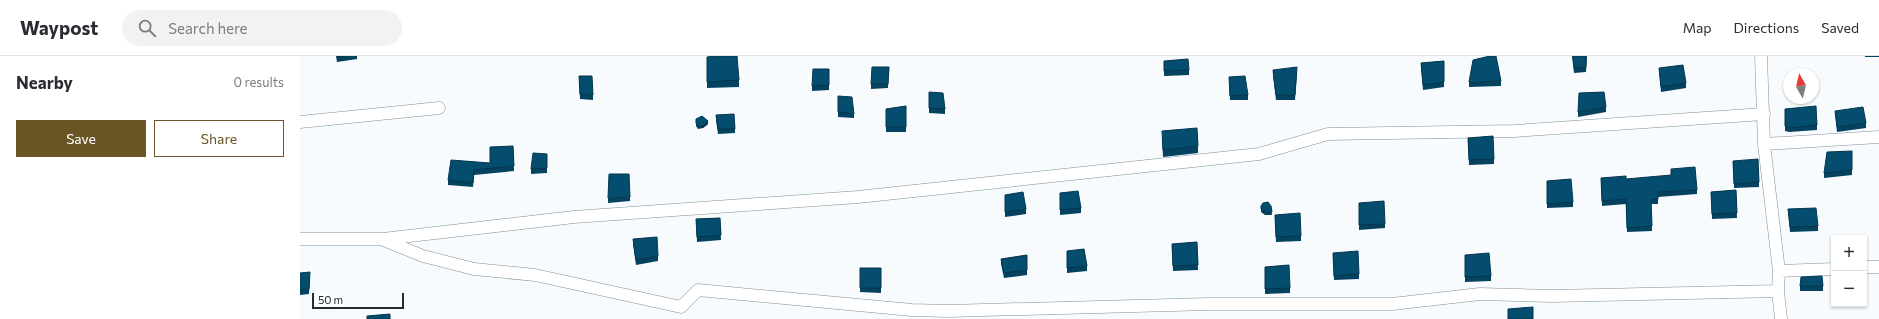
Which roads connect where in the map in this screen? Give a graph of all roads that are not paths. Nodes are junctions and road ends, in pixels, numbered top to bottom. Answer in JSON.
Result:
{"nodes":[{"id":1,"x":1761,"y":56,"type":"edge"},
{"id":2,"x":439,"y":108,"type":"dead end"},
{"id":3,"x":1764,"y":114,"type":"junction"},
{"id":4,"x":300,"y":122,"type":"edge"},
{"id":5,"x":1879,"y":137,"type":"edge"},
{"id":6,"x":1764,"y":144,"type":"junction"},
{"id":7,"x":300,"y":239,"type":"edge"},
{"id":8,"x":381,"y":239,"type":"junction"},
{"id":9,"x":1867,"y":267,"type":"edge"},
{"id":10,"x":1879,"y":267,"type":"edge"},
{"id":11,"x":1831,"y":268,"type":"edge"},
{"id":12,"x":1780,"y":271,"type":"junction"},
{"id":13,"x":1778,"y":291,"type":"junction"},
{"id":14,"x":1781,"y":319,"type":"edge"}],
"edges":[{"from":1,"to":3,"type":"street"},
{"from":2,"to":4,"type":"street"},
{"from":3,"to":6,"type":"street"},
{"from":3,"to":8,"type":"street"},
{"from":5,"to":6,"type":"street"},
{"from":6,"to":12,"type":"street"},
{"from":7,"to":8,"type":"street"},
{"from":8,"to":13,"type":"street"},
{"from":9,"to":10,"type":"street"},
{"from":11,"to":12,"type":"street"},
{"from":12,"to":13,"type":"street"},
{"from":13,"to":14,"type":"street"}]}
